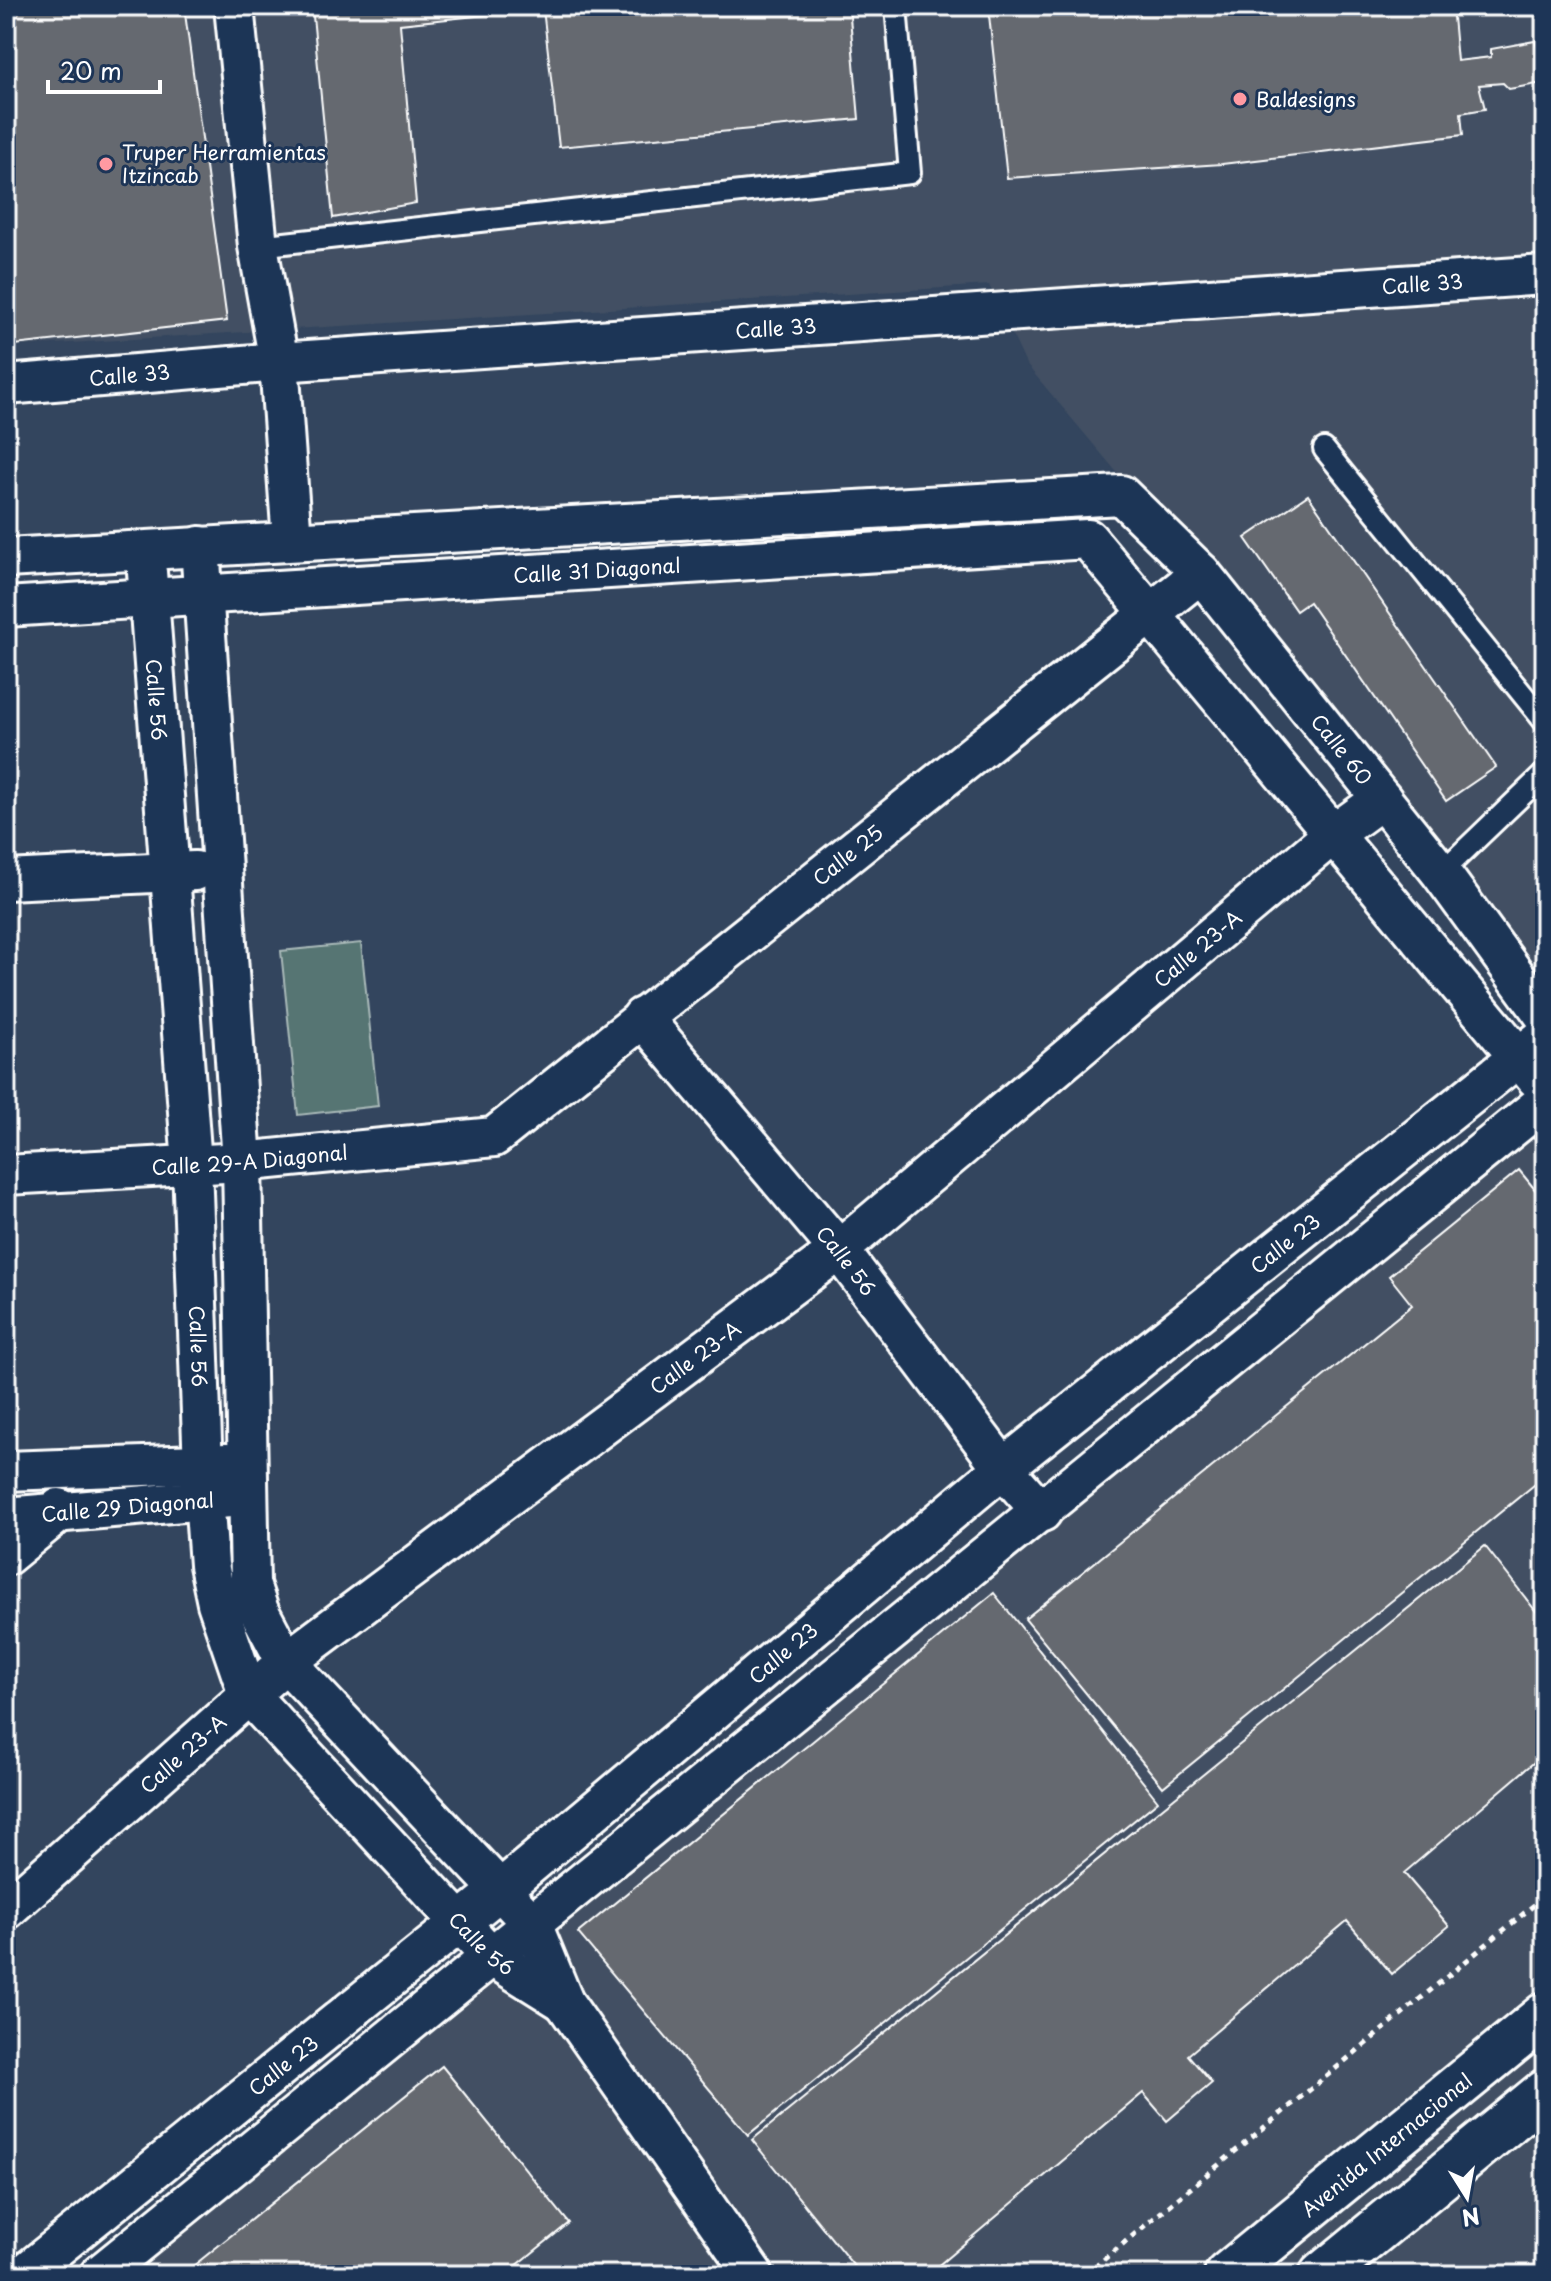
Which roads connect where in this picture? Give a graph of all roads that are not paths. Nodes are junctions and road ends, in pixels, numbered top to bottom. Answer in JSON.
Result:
{"nodes":[{"id":1,"x":234,"y":6,"type":"edge"},
{"id":2,"x":896,"y":6,"type":"edge"},
{"id":3,"x":258,"y":246,"type":"junction"},
{"id":4,"x":1545,"y":275,"type":"edge"},
{"id":5,"x":279,"y":362,"type":"junction"},
{"id":6,"x":6,"y":385,"type":"edge"},
{"id":7,"x":1324,"y":449,"type":"dead end"},
{"id":8,"x":415,"y":536,"type":"junction"},
{"id":9,"x":292,"y":541,"type":"junction"},
{"id":10,"x":200,"y":546,"type":"junction"},
{"id":11,"x":145,"y":549,"type":"junction"},
{"id":12,"x":6,"y":558,"type":"edge"},
{"id":13,"x":1201,"y":573,"type":"junction"},
{"id":14,"x":418,"y":581,"type":"junction"},
{"id":15,"x":204,"y":594,"type":"junction"},
{"id":16,"x":149,"y":597,"type":"junction"},
{"id":17,"x":6,"y":607,"type":"edge"},
{"id":18,"x":1151,"y":615,"type":"junction"},
{"id":19,"x":1545,"y":722,"type":"edge"},
{"id":20,"x":1545,"y":773,"type":"edge"},
{"id":21,"x":1382,"y":799,"type":"junction"},
{"id":22,"x":1331,"y":836,"type":"junction"},
{"id":23,"x":169,"y":871,"type":"junction"},
{"id":24,"x":222,"y":871,"type":"junction"},
{"id":25,"x":1441,"y":873,"type":"junction"},
{"id":26,"x":6,"y":880,"type":"edge"},
{"id":27,"x":1545,"y":1016,"type":"edge"},
{"id":28,"x":642,"y":1017,"type":"junction"},
{"id":29,"x":1532,"y":1047,"type":"edge"},
{"id":30,"x":1545,"y":1090,"type":"edge"},
{"id":31,"x":1545,"y":1101,"type":"edge"},
{"id":32,"x":494,"y":1137,"type":"joint"},
{"id":33,"x":242,"y":1162,"type":"junction"},
{"id":34,"x":192,"y":1164,"type":"junction"},
{"id":35,"x":6,"y":1175,"type":"edge"},
{"id":36,"x":839,"y":1250,"type":"junction"},
{"id":37,"x":1003,"y":1468,"type":"junction"},
{"id":38,"x":77,"y":1469,"type":"junction"},
{"id":39,"x":6,"y":1471,"type":"edge"},
{"id":40,"x":250,"y":1480,"type":"junction"},
{"id":41,"x":204,"y":1481,"type":"junction"},
{"id":42,"x":1042,"y":1512,"type":"junction"},
{"id":43,"x":56,"y":1515,"type":"junction"},
{"id":44,"x":6,"y":1517,"type":"edge"},
{"id":45,"x":6,"y":1556,"type":"edge"},
{"id":46,"x":286,"y":1662,"type":"junction"},
{"id":47,"x":248,"y":1694,"type":"junction"},
{"id":48,"x":499,"y":1891,"type":"junction"},
{"id":49,"x":6,"y":1910,"type":"edge"},
{"id":50,"x":461,"y":1922,"type":"junction"},
{"id":51,"x":532,"y":1924,"type":"junction"},
{"id":52,"x":492,"y":1957,"type":"junction"},
{"id":53,"x":564,"y":2002,"type":"junction"},
{"id":54,"x":1545,"y":2015,"type":"edge"},
{"id":55,"x":1540,"y":2106,"type":"edge"},
{"id":56,"x":23,"y":2275,"type":"edge"},
{"id":57,"x":99,"y":2275,"type":"edge"},
{"id":58,"x":754,"y":2275,"type":"edge"},
{"id":59,"x":1227,"y":2275,"type":"edge"},
{"id":60,"x":1322,"y":2275,"type":"edge"}],
"edges":[{"from":1,"to":3,"type":"street"},
{"from":2,"to":3,"type":"lane"},
{"from":3,"to":5,"type":"street"},
{"from":4,"to":5,"type":"street","name":"Calle 33"},
{"from":5,"to":6,"type":"street","name":"Calle 33"},
{"from":5,"to":9,"type":"street"},
{"from":7,"to":19,"type":"lane"},
{"from":8,"to":9,"type":"street"},
{"from":8,"to":13,"type":"street","name":"Calle 60"},
{"from":8,"to":14,"type":"street"},
{"from":9,"to":10,"type":"street"},
{"from":10,"to":11,"type":"street"},
{"from":10,"to":15,"type":"street","name":"Calle 56"},
{"from":11,"to":12,"type":"street"},
{"from":11,"to":16,"type":"street","name":"Calle 56"},
{"from":13,"to":18,"type":"street","name":"Calle 25"},
{"from":13,"to":21,"type":"street","name":"Calle 60"},
{"from":14,"to":15,"type":"street","name":"Calle 31 Diagonal"},
{"from":14,"to":18,"type":"street","name":"Calle 31 Diagonal"},
{"from":15,"to":16,"type":"street","name":"Calle 31 Diagonal"},
{"from":15,"to":24,"type":"street","name":"Calle 56"},
{"from":16,"to":17,"type":"street","name":"Calle 31 Diagonal"},
{"from":16,"to":23,"type":"street","name":"Calle 56"},
{"from":18,"to":22,"type":"street"},
{"from":18,"to":28,"type":"street","name":"Calle 25"},
{"from":20,"to":25,"type":"lane"},
{"from":21,"to":22,"type":"street","name":"Calle 23-A"},
{"from":21,"to":25,"type":"street","name":"Calle 60"},
{"from":22,"to":29,"type":"street"},
{"from":22,"to":36,"type":"street","name":"Calle 23-A"},
{"from":23,"to":24,"type":"street"},
{"from":23,"to":26,"type":"street"},
{"from":23,"to":34,"type":"street","name":"Calle 56"},
{"from":24,"to":33,"type":"street","name":"Calle 56"},
{"from":25,"to":27,"type":"street","name":"Calle 60"},
{"from":28,"to":32,"type":"street","name":"Calle 25"},
{"from":28,"to":36,"type":"street","name":"Calle 56"},
{"from":29,"to":30,"type":"street"},
{"from":29,"to":37,"type":"street","name":"Calle 23"},
{"from":31,"to":42,"type":"street"},
{"from":32,"to":33,"type":"street","name":"Calle 29-A Diagonal"},
{"from":33,"to":34,"type":"street","name":"Calle 29-A Diagonal"},
{"from":33,"to":40,"type":"street","name":"Calle 56"},
{"from":34,"to":35,"type":"street","name":"Calle 29-A Diagonal"},
{"from":34,"to":41,"type":"street","name":"Calle 56"},
{"from":36,"to":37,"type":"street","name":"Calle 56"},
{"from":36,"to":46,"type":"street","name":"Calle 23-A"},
{"from":37,"to":42,"type":"street","name":"Calle 56"},
{"from":37,"to":48,"type":"street","name":"Calle 23"},
{"from":38,"to":39,"type":"street","name":"Calle 29 Diagonal"},
{"from":38,"to":41,"type":"street","name":"Calle 29 Diagonal"},
{"from":38,"to":43,"type":"street"},
{"from":40,"to":41,"type":"street","name":"Calle 29 Diagonal"},
{"from":40,"to":46,"type":"street","name":"Calle 56"},
{"from":41,"to":43,"type":"street","name":"Calle 29 Diagonal"},
{"from":41,"to":47,"type":"street","name":"Calle 56"},
{"from":42,"to":51,"type":"street"},
{"from":43,"to":44,"type":"street","name":"Calle 29 Diagonal"},
{"from":43,"to":45,"type":"street"},
{"from":46,"to":47,"type":"street","name":"Calle 23-A"},
{"from":46,"to":48,"type":"street","name":"Calle 56"},
{"from":47,"to":49,"type":"street","name":"Calle 23-A"},
{"from":47,"to":50,"type":"street","name":"Calle 56"},
{"from":48,"to":50,"type":"street","name":"Calle 23"},
{"from":48,"to":51,"type":"street","name":"Calle 56"},
{"from":50,"to":52,"type":"street","name":"Calle 56"},
{"from":50,"to":56,"type":"street","name":"Calle 23"},
{"from":51,"to":52,"type":"street"},
{"from":51,"to":53,"type":"street","name":"Calle 56"},
{"from":52,"to":53,"type":"street","name":"Calle 56"},
{"from":52,"to":57,"type":"street"},
{"from":53,"to":58,"type":"street","name":"Calle 56"},
{"from":54,"to":59,"type":"main road","name":"Avenida Internacional"},
{"from":55,"to":60,"type":"main road"}]}
